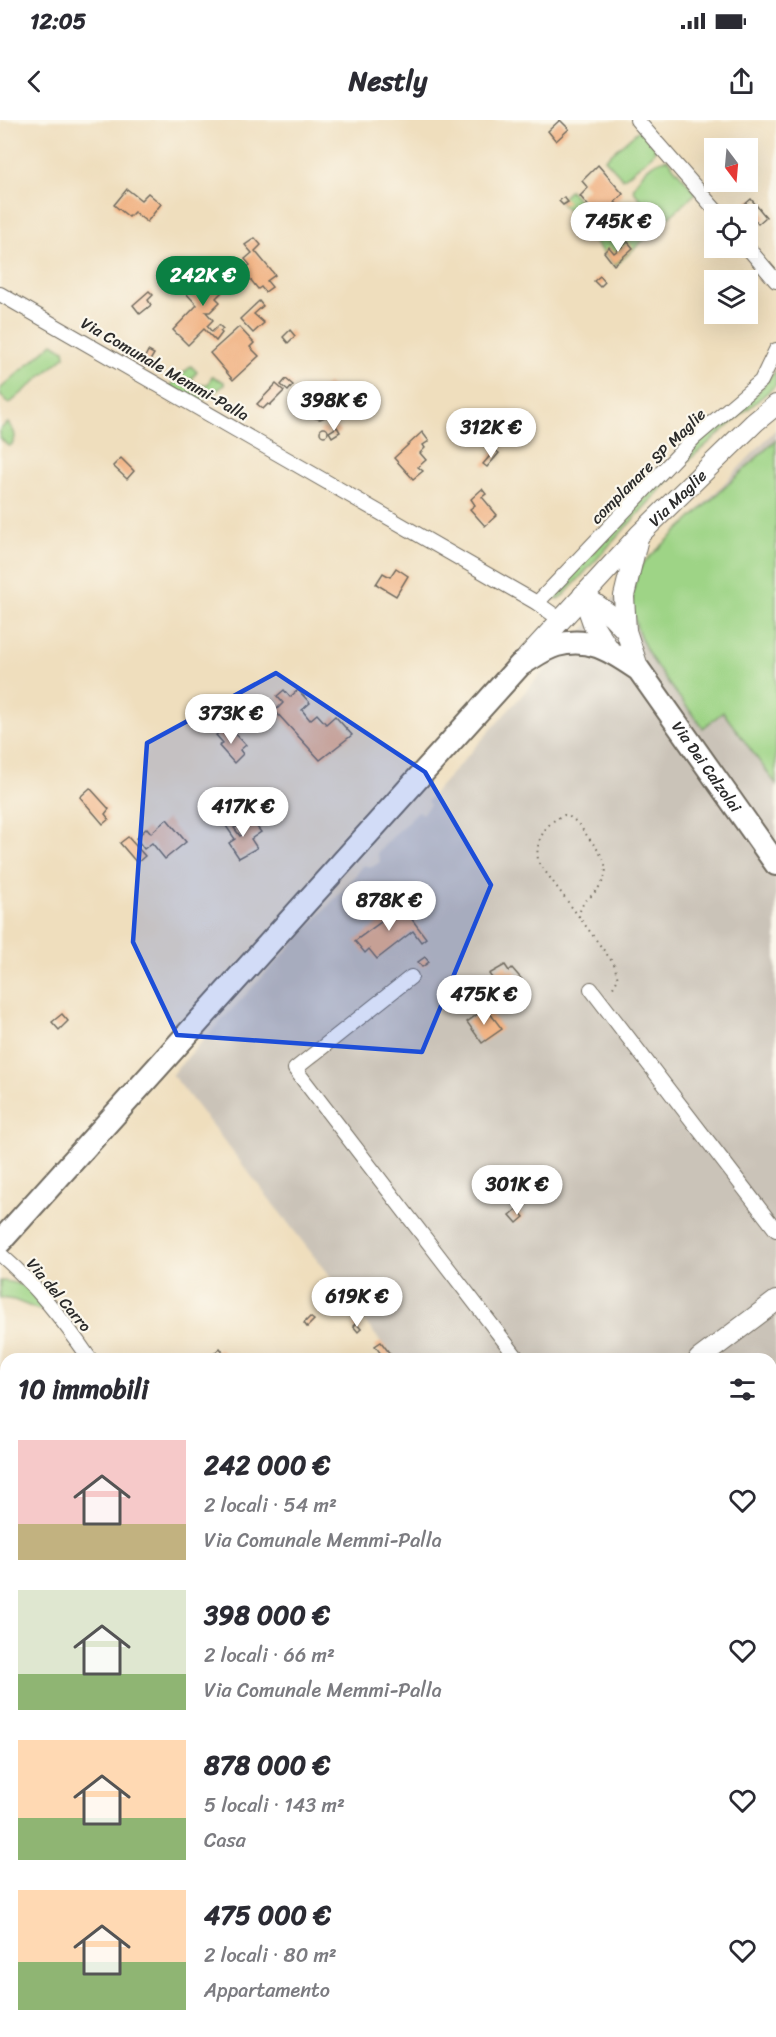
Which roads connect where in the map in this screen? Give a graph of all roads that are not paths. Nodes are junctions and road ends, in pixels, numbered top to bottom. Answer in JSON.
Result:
{"nodes":[{"id":1,"x":637,"y":120,"type":"edge"},
{"id":2,"x":710,"y":204,"type":"edge"},
{"id":3,"x":756,"y":258,"type":"edge"},
{"id":4,"x":776,"y":281,"type":"edge"},
{"id":5,"x":0,"y":294,"type":"edge"},
{"id":6,"x":776,"y":350,"type":"edge"},
{"id":7,"x":776,"y":405,"type":"edge"},
{"id":8,"x":639,"y":535,"type":"junction"},
{"id":9,"x":583,"y":595,"type":"junction"},
{"id":10,"x":537,"y":603,"type":"junction"},
{"id":11,"x":561,"y":620,"type":"junction"},
{"id":12,"x":626,"y":631,"type":"junction"},
{"id":13,"x":610,"y":651,"type":"junction"},
{"id":14,"x":520,"y":665,"type":"junction"},
{"id":15,"x":639,"y":670,"type":"junction"},
{"id":16,"x":776,"y":864,"type":"edge"},
{"id":17,"x":411,"y":977,"type":"dead end"},
{"id":18,"x":591,"y":989,"type":"dead end"},
{"id":19,"x":776,"y":1230,"type":"edge"},
{"id":20,"x":0,"y":1242,"type":"edge"},
{"id":21,"x":0,"y":1254,"type":"edge"},
{"id":22,"x":776,"y":1301,"type":"edge"},
{"id":23,"x":86,"y":1353,"type":"edge"},
{"id":24,"x":513,"y":1353,"type":"edge"},
{"id":25,"x":707,"y":1353,"type":"edge"}],
"edges":[{"from":1,"to":2,"type":"street"},
{"from":3,"to":4,"type":"street"},
{"from":5,"to":10,"type":"street","name":"Via Comunale Memmi-Palla"},
{"from":6,"to":10,"type":"street","name":"complanare SP Maglie"},
{"from":7,"to":8,"type":"street","name":"Via Maglie"},
{"from":8,"to":9,"type":"street","name":"Via Maglie"},
{"from":8,"to":12,"type":"street"},
{"from":9,"to":11,"type":"street","name":"Via Maglie"},
{"from":9,"to":12,"type":"street"},
{"from":9,"to":13,"type":"street"},
{"from":10,"to":11,"type":"street","name":"Via Comunale Memmi-Palla"},
{"from":11,"to":14,"type":"street","name":"Via Maglie"},
{"from":12,"to":15,"type":"street"},
{"from":13,"to":14,"type":"main road"},
{"from":13,"to":15,"type":"main road"},
{"from":14,"to":20,"type":"main road"},
{"from":15,"to":16,"type":"main road","name":"Via Dei Calzolai"},
{"from":17,"to":24,"type":"street"},
{"from":18,"to":19,"type":"street"},
{"from":21,"to":23,"type":"street","name":"Via del Carro"},
{"from":22,"to":25,"type":"street"}]}
